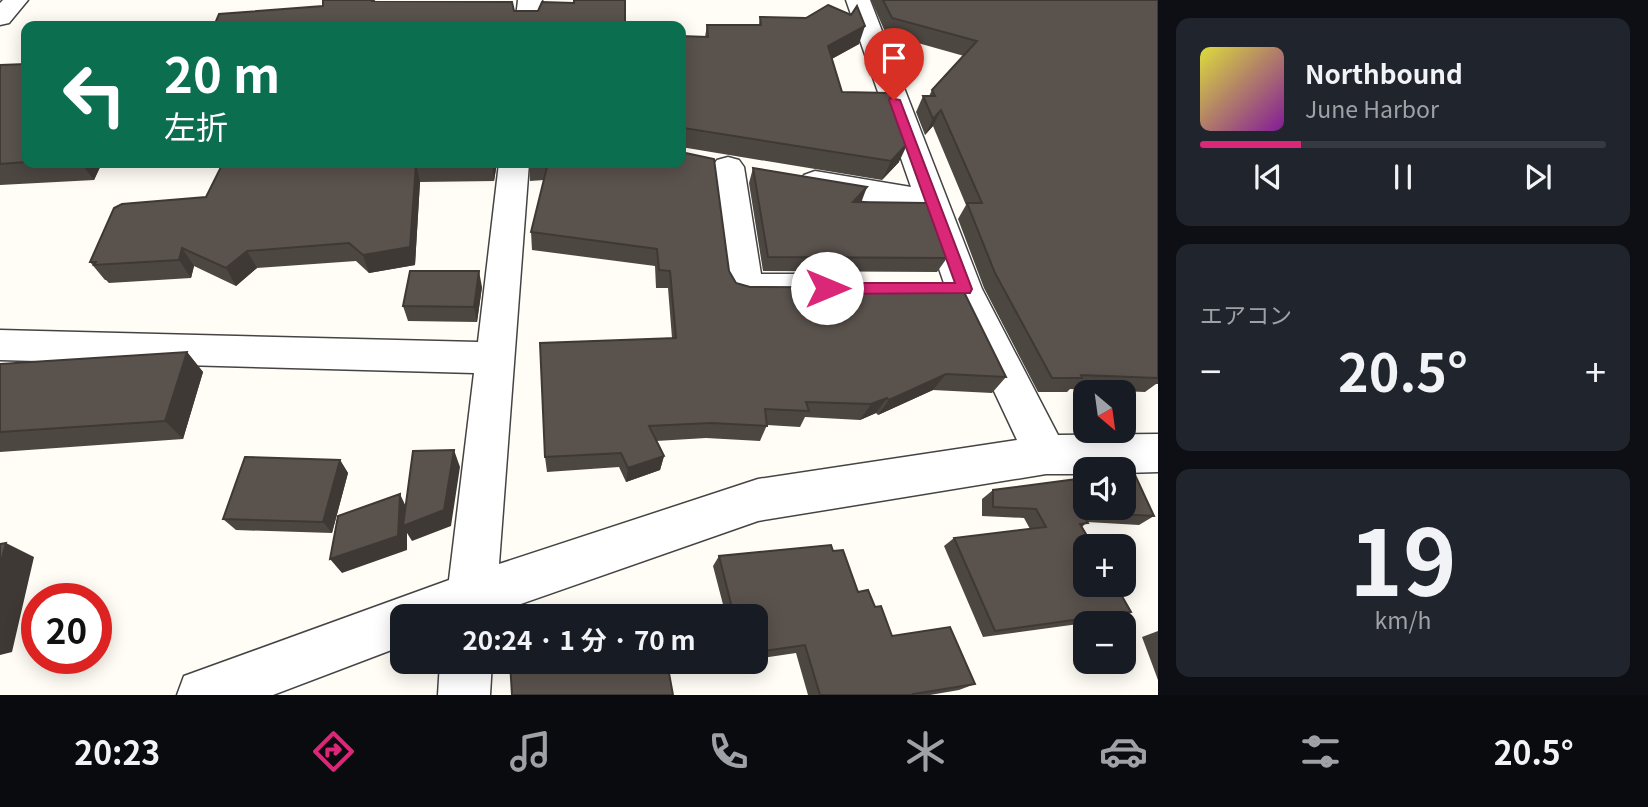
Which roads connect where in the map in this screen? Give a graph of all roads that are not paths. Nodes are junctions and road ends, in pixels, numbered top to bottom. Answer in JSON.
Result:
{"nodes":[{"id":1,"x":16,"y":0,"type":"edge"},
{"id":2,"x":530,"y":0,"type":"edge"},
{"id":3,"x":858,"y":0,"type":"edge"},
{"id":4,"x":0,"y":18,"type":"edge"},
{"id":5,"x":528,"y":21,"type":"edge"},
{"id":6,"x":514,"y":168,"type":"edge"},
{"id":7,"x":930,"y":201,"type":"junction"},
{"id":8,"x":827,"y":288,"type":"edge"},
{"id":9,"x":923,"y":289,"type":"edge"},
{"id":10,"x":964,"y":289,"type":"junction"},
{"id":11,"x":0,"y":345,"type":"edge"},
{"id":12,"x":495,"y":358,"type":"junction"},
{"id":13,"x":1158,"y":453,"type":"edge"},
{"id":14,"x":1046,"y":455,"type":"junction"},
{"id":15,"x":470,"y":604,"type":"edge"},
{"id":16,"x":475,"y":604,"type":"edge"},
{"id":17,"x":390,"y":625,"type":"edge"},
{"id":18,"x":465,"y":674,"type":"edge"},
{"id":19,"x":203,"y":695,"type":"edge"},
{"id":20,"x":464,"y":695,"type":"edge"}],
"edges":[{"from":1,"to":4,"type":"street"},
{"from":2,"to":5,"type":"street"},
{"from":3,"to":7,"type":"street"},
{"from":6,"to":12,"type":"street"},
{"from":7,"to":8,"type":"street"},
{"from":7,"to":10,"type":"street"},
{"from":9,"to":10,"type":"street"},
{"from":10,"to":14,"type":"street"},
{"from":11,"to":12,"type":"street"},
{"from":12,"to":15,"type":"street"},
{"from":13,"to":14,"type":"street"},
{"from":14,"to":16,"type":"street"},
{"from":17,"to":19,"type":"street"},
{"from":18,"to":20,"type":"street"}]}
